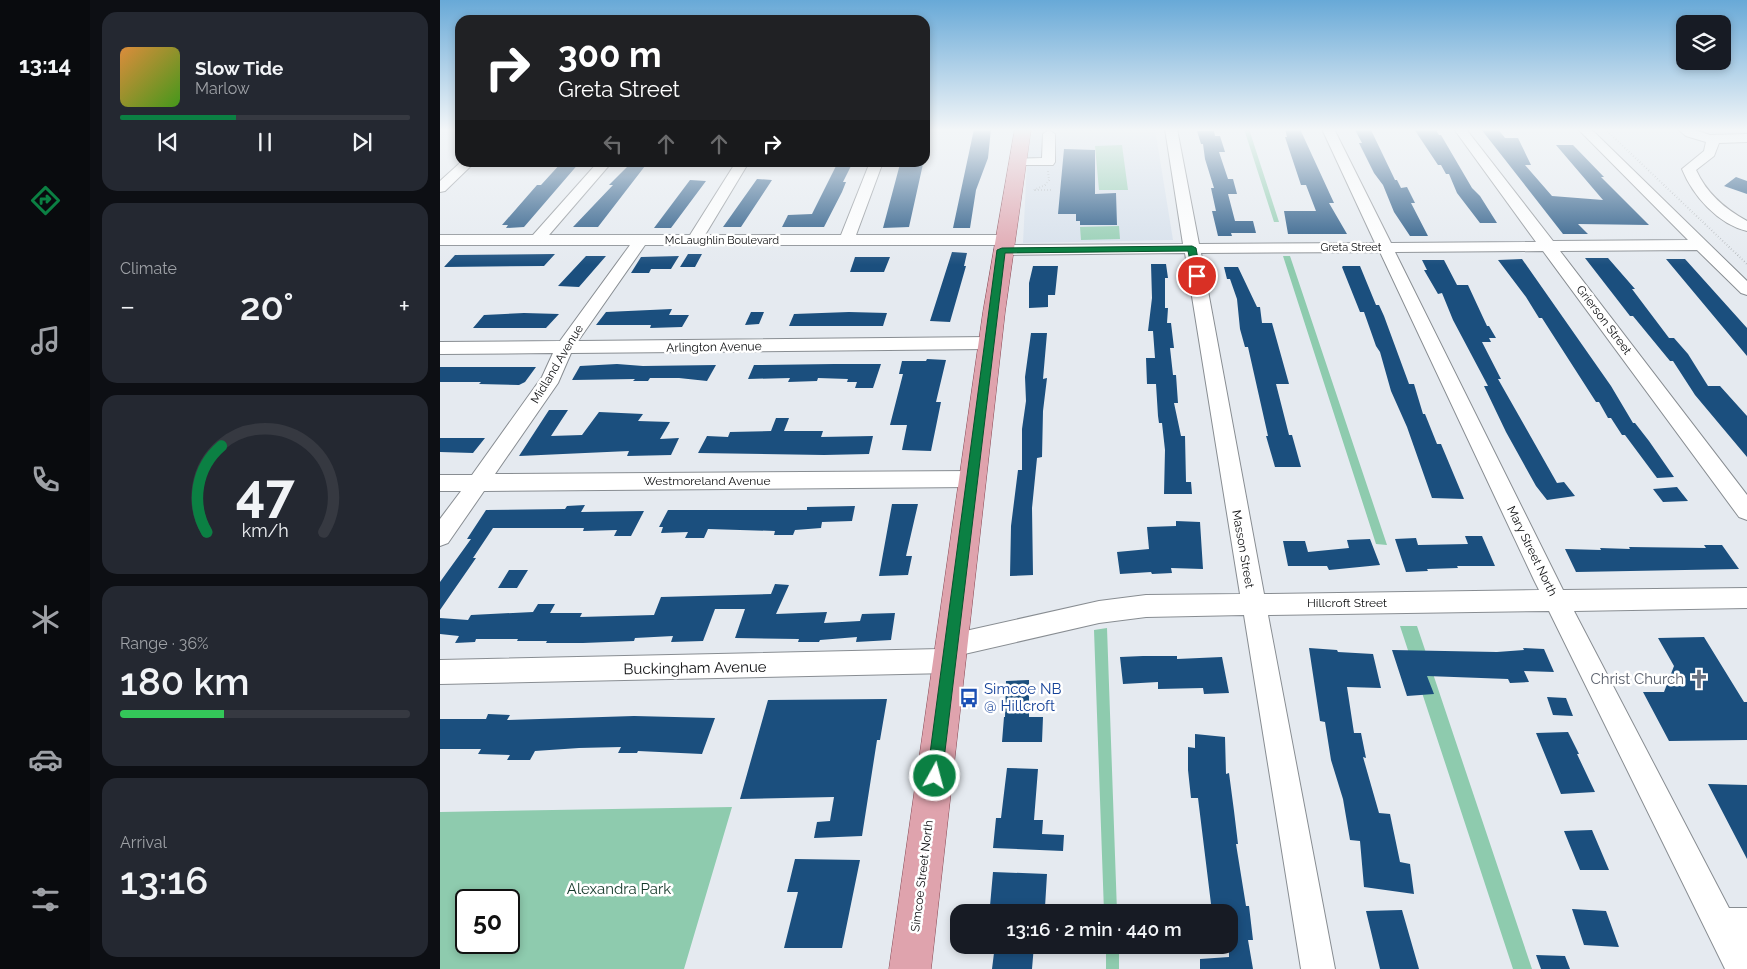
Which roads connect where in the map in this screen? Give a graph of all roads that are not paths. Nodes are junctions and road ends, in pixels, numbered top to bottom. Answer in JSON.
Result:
{"nodes":[{"id":1,"x":455,"y":174,"type":"edge"},
{"id":2,"x":595,"y":174,"type":"edge"},
{"id":3,"x":735,"y":174,"type":"edge"},
{"id":4,"x":872,"y":174,"type":"edge"},
{"id":5,"x":1014,"y":174,"type":"edge"},
{"id":6,"x":1178,"y":174,"type":"edge"},
{"id":7,"x":1350,"y":174,"type":"edge"},
{"id":8,"x":1494,"y":174,"type":"edge"},
{"id":9,"x":1630,"y":174,"type":"edge"},
{"id":10,"x":1691,"y":174,"type":"edge"},
{"id":11,"x":440,"y":188,"type":"edge"},
{"id":12,"x":1747,"y":227,"type":"edge"},
{"id":13,"x":440,"y":240,"type":"edge"},
{"id":14,"x":537,"y":240,"type":"junction"},
{"id":15,"x":640,"y":240,"type":"junction"},
{"id":16,"x":694,"y":240,"type":"junction"},
{"id":17,"x":848,"y":240,"type":"junction"},
{"id":18,"x":1002,"y":245,"type":"junction"},
{"id":19,"x":1548,"y":245,"type":"junction"},
{"id":20,"x":1701,"y":245,"type":"junction"},
{"id":21,"x":1386,"y":247,"type":"junction"},
{"id":22,"x":1192,"y":248,"type":"junction"},
{"id":23,"x":1747,"y":290,"type":"edge"},
{"id":24,"x":989,"y":343,"type":"junction"},
{"id":25,"x":440,"y":348,"type":"edge"},
{"id":26,"x":564,"y":348,"type":"junction"},
{"id":27,"x":973,"y":479,"type":"junction"},
{"id":28,"x":440,"y":483,"type":"edge"},
{"id":29,"x":479,"y":483,"type":"junction"},
{"id":30,"x":1747,"y":512,"type":"edge"},
{"id":31,"x":440,"y":537,"type":"edge"},
{"id":32,"x":1747,"y":598,"type":"edge"},
{"id":33,"x":1556,"y":601,"type":"junction"},
{"id":34,"x":1253,"y":604,"type":"junction"},
{"id":35,"x":951,"y":653,"type":"junction"},
{"id":36,"x":440,"y":672,"type":"edge"},
{"id":37,"x":1734,"y":924,"type":"edge"},
{"id":38,"x":910,"y":969,"type":"edge"},
{"id":39,"x":1318,"y":969,"type":"edge"},
{"id":40,"x":1743,"y":969,"type":"edge"}],
"edges":[{"from":1,"to":11,"type":"street"},
{"from":2,"to":14,"type":"street"},
{"from":3,"to":16,"type":"street"},
{"from":4,"to":17,"type":"street"},
{"from":5,"to":18,"type":"main road","name":"Simcoe Street North"},
{"from":6,"to":22,"type":"street","name":"Masson Street"},
{"from":7,"to":21,"type":"street","name":"Mary Street North"},
{"from":8,"to":19,"type":"street","name":"Grierson Street"},
{"from":9,"to":20,"type":"street"},
{"from":10,"to":12,"type":"street"},
{"from":13,"to":14,"type":"street","name":"McLaughlin Boulevard"},
{"from":14,"to":15,"type":"street","name":"McLaughlin Boulevard"},
{"from":15,"to":16,"type":"street","name":"McLaughlin Boulevard"},
{"from":15,"to":26,"type":"street","name":"Midland Avenue"},
{"from":16,"to":17,"type":"street","name":"McLaughlin Boulevard"},
{"from":17,"to":18,"type":"street","name":"McLaughlin Boulevard"},
{"from":18,"to":22,"type":"street","name":"Greta Street"},
{"from":18,"to":24,"type":"main road","name":"Simcoe Street North"},
{"from":19,"to":20,"type":"street","name":"Greta Street"},
{"from":19,"to":21,"type":"street","name":"Greta Street"},
{"from":19,"to":30,"type":"street","name":"Grierson Street"},
{"from":20,"to":23,"type":"street"},
{"from":21,"to":22,"type":"street","name":"Greta Street"},
{"from":21,"to":33,"type":"street","name":"Mary Street North"},
{"from":22,"to":34,"type":"street","name":"Masson Street"},
{"from":24,"to":26,"type":"street","name":"Arlington Avenue"},
{"from":24,"to":27,"type":"main road","name":"Simcoe Street North"},
{"from":25,"to":26,"type":"street","name":"Arlington Avenue"},
{"from":26,"to":29,"type":"street","name":"Midland Avenue"},
{"from":27,"to":29,"type":"street","name":"Westmoreland Avenue"},
{"from":27,"to":35,"type":"main road","name":"Simcoe Street North"},
{"from":28,"to":29,"type":"street","name":"Westmoreland Avenue"},
{"from":29,"to":31,"type":"street","name":"Midland Avenue"},
{"from":32,"to":33,"type":"street","name":"Hillcroft Street"},
{"from":33,"to":34,"type":"street","name":"Hillcroft Street"},
{"from":33,"to":37,"type":"street","name":"Mary Street North"},
{"from":34,"to":35,"type":"street","name":"Hillcroft Street"},
{"from":34,"to":39,"type":"street","name":"Masson Street"},
{"from":35,"to":36,"type":"street","name":"Buckingham Avenue"},
{"from":35,"to":38,"type":"main road","name":"Simcoe Street North"},
{"from":37,"to":40,"type":"street","name":"Mary Street North"}]}
